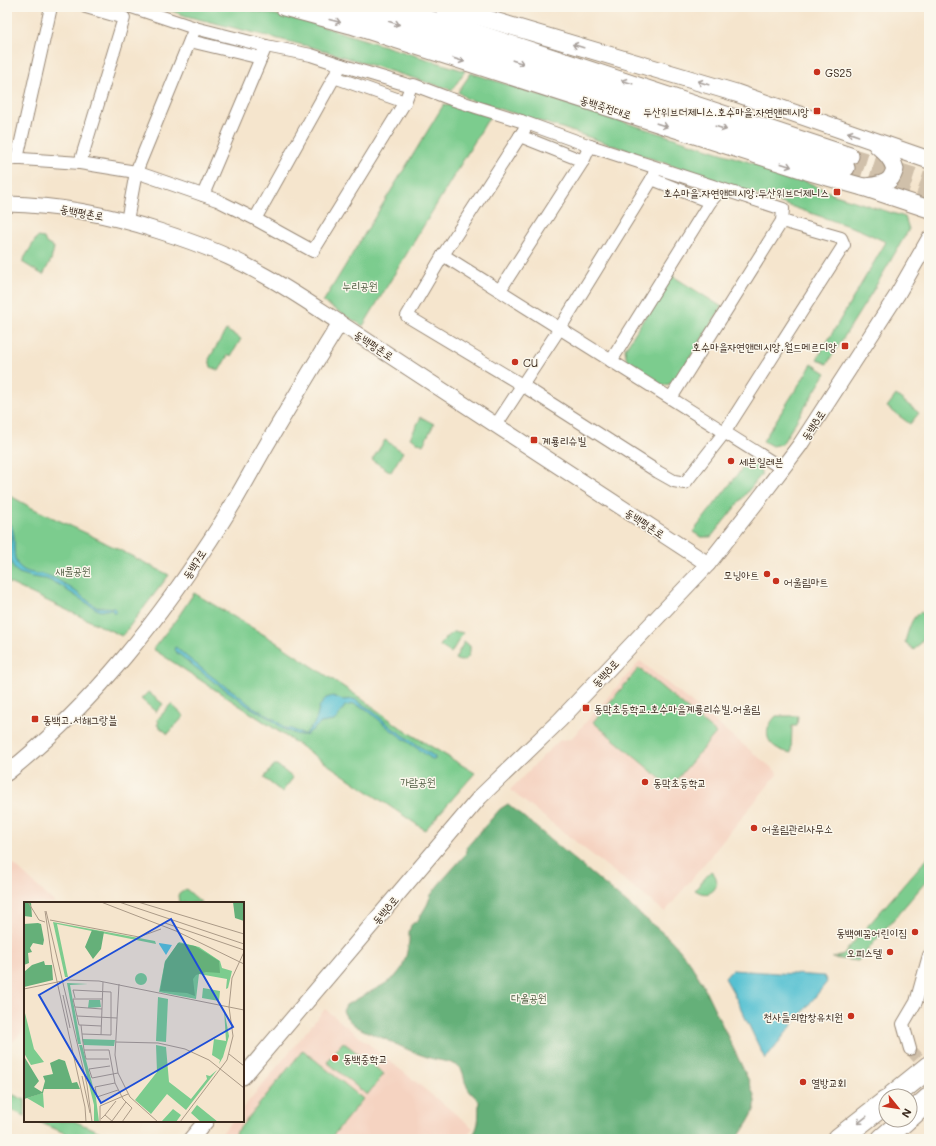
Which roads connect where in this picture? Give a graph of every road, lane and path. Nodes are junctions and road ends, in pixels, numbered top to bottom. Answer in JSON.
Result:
{"nodes":[{"id":1,"x":51,"y":7,"type":"edge"},
{"id":2,"x":86,"y":7,"type":"edge"},
{"id":3,"x":131,"y":7,"type":"edge"},
{"id":4,"x":284,"y":7,"type":"edge"},
{"id":5,"x":343,"y":7,"type":"edge"},
{"id":6,"x":386,"y":7,"type":"edge"},
{"id":7,"x":421,"y":7,"type":"edge"},
{"id":8,"x":443,"y":7,"type":"edge"},
{"id":9,"x":124,"y":18,"type":"junction"},
{"id":10,"x":195,"y":28,"type":"junction"},
{"id":11,"x":468,"y":30,"type":"junction"},
{"id":12,"x":190,"y":41,"type":"junction"},
{"id":13,"x":266,"y":46,"type":"junction"},
{"id":14,"x":261,"y":58,"type":"junction"},
{"id":15,"x":341,"y":65,"type":"junction"},
{"id":16,"x":334,"y":77,"type":"junction"},
{"id":17,"x":411,"y":86,"type":"junction"},
{"id":18,"x":405,"y":102,"type":"junction"},
{"id":19,"x":521,"y":121,"type":"junction"},
{"id":20,"x":520,"y":136,"type":"junction"},
{"id":21,"x":872,"y":140,"type":"junction"},
{"id":22,"x":590,"y":146,"type":"junction"},
{"id":23,"x":12,"y":158,"type":"edge"},
{"id":24,"x":929,"y":160,"type":"edge"},
{"id":25,"x":583,"y":161,"type":"junction"},
{"id":26,"x":80,"y":163,"type":"junction"},
{"id":27,"x":136,"y":172,"type":"junction"},
{"id":28,"x":654,"y":173,"type":"junction"},
{"id":29,"x":862,"y":187,"type":"junction"},
{"id":30,"x":721,"y":189,"type":"junction"},
{"id":31,"x":204,"y":195,"type":"junction"},
{"id":32,"x":710,"y":202,"type":"junction"},
{"id":33,"x":7,"y":204,"type":"edge"},
{"id":34,"x":929,"y":209,"type":"edge"},
{"id":35,"x":255,"y":219,"type":"junction"},
{"id":36,"x":127,"y":221,"type":"junction"},
{"id":37,"x":782,"y":221,"type":"junction"},
{"id":38,"x":929,"y":239,"type":"edge"},
{"id":39,"x":443,"y":255,"type":"junction"},
{"id":40,"x":500,"y":290,"type":"junction"},
{"id":41,"x":340,"y":323,"type":"junction"},
{"id":42,"x":560,"y":328,"type":"junction"},
{"id":43,"x":611,"y":361,"type":"junction"},
{"id":44,"x":522,"y":385,"type":"junction"},
{"id":45,"x":671,"y":398,"type":"junction"},
{"id":46,"x":496,"y":425,"type":"junction"},
{"id":47,"x":724,"y":433,"type":"junction"},
{"id":48,"x":783,"y":469,"type":"junction"},
{"id":49,"x":708,"y":564,"type":"junction"},
{"id":50,"x":7,"y":773,"type":"edge"},
{"id":51,"x":929,"y":955,"type":"edge"},
{"id":52,"x":910,"y":1049,"type":"tunnel mouth"},
{"id":53,"x":929,"y":1067,"type":"edge"},
{"id":54,"x":244,"y":1076,"type":"edge"},
{"id":55,"x":903,"y":1088,"type":"edge"},
{"id":56,"x":929,"y":1099,"type":"edge"},
{"id":57,"x":878,"y":1108,"type":"edge"},
{"id":58,"x":918,"y":1109,"type":"edge"},
{"id":59,"x":205,"y":1122,"type":"edge"},
{"id":60,"x":896,"y":1128,"type":"edge"},
{"id":61,"x":191,"y":1139,"type":"edge"},
{"id":62,"x":839,"y":1139,"type":"edge"},
{"id":63,"x":883,"y":1139,"type":"edge"}],
"edges":[{"from":1,"to":23,"type":"street"},
{"from":2,"to":9,"type":"street"},
{"from":3,"to":9,"type":"street"},
{"from":3,"to":10,"type":"street"},
{"from":4,"to":29,"type":"main road","name":"동백죽전대로","one_way":true},
{"from":5,"to":11,"type":"main road","name":"동백죽전대로","one_way":true},
{"from":6,"to":11,"type":"main road","name":"동백죽전대로"},
{"from":7,"to":11,"type":"main road"},
{"from":21,"to":8,"type":"main road","one_way":true},
{"from":9,"to":26,"type":"street"},
{"from":10,"to":12,"type":"street"},
{"from":10,"to":13,"type":"street"},
{"from":12,"to":14,"type":"street"},
{"from":12,"to":27,"type":"street"},
{"from":13,"to":14,"type":"street"},
{"from":13,"to":15,"type":"street"},
{"from":14,"to":31,"type":"street"},
{"from":15,"to":16,"type":"street"},
{"from":15,"to":17,"type":"street"},
{"from":16,"to":18,"type":"street"},
{"from":16,"to":35,"type":"street"},
{"from":17,"to":18,"type":"street"},
{"from":17,"to":19,"type":"street"},
{"from":18,"to":35,"type":"street"},
{"from":19,"to":20,"type":"street"},
{"from":19,"to":22,"type":"street"},
{"from":20,"to":25,"type":"street"},
{"from":20,"to":39,"type":"street"},
{"from":21,"to":24,"type":"main road"},
{"from":21,"to":29,"type":"main road"},
{"from":22,"to":25,"type":"street"},
{"from":22,"to":28,"type":"street"},
{"from":23,"to":26,"type":"street"},
{"from":25,"to":40,"type":"street"},
{"from":26,"to":27,"type":"street"},
{"from":27,"to":31,"type":"street"},
{"from":27,"to":36,"type":"street"},
{"from":28,"to":30,"type":"street"},
{"from":28,"to":32,"type":"street"},
{"from":28,"to":42,"type":"street"},
{"from":29,"to":34,"type":"main road","name":"동백죽전대로"},
{"from":30,"to":32,"type":"street"},
{"from":30,"to":37,"type":"street"},
{"from":31,"to":35,"type":"street"},
{"from":32,"to":43,"type":"street"},
{"from":33,"to":36,"type":"street","name":"동백평촌로"},
{"from":36,"to":41,"type":"street","name":"동백평촌로"},
{"from":37,"to":45,"type":"street"},
{"from":37,"to":47,"type":"street"},
{"from":38,"to":48,"type":"street","name":"동백8로"},
{"from":39,"to":40,"type":"street"},
{"from":39,"to":44,"type":"street"},
{"from":40,"to":42,"type":"street"},
{"from":41,"to":46,"type":"street","name":"동백평촌로"},
{"from":41,"to":50,"type":"street","name":"동백7로"},
{"from":42,"to":43,"type":"street"},
{"from":42,"to":44,"type":"street"},
{"from":43,"to":45,"type":"street"},
{"from":44,"to":46,"type":"street"},
{"from":44,"to":47,"type":"street"},
{"from":45,"to":47,"type":"street"},
{"from":46,"to":49,"type":"street","name":"동백평촌로"},
{"from":47,"to":48,"type":"street"},
{"from":48,"to":49,"type":"street","name":"동백8로"},
{"from":49,"to":54,"type":"street","name":"동백8로"},
{"from":51,"to":52,"type":"street"},
{"from":53,"to":55,"type":"highway"},
{"from":56,"to":58,"type":"highway"},
{"from":57,"to":62,"type":"highway","one_way":true},
{"from":59,"to":61,"type":"street"},
{"from":60,"to":63,"type":"highway"}]}
